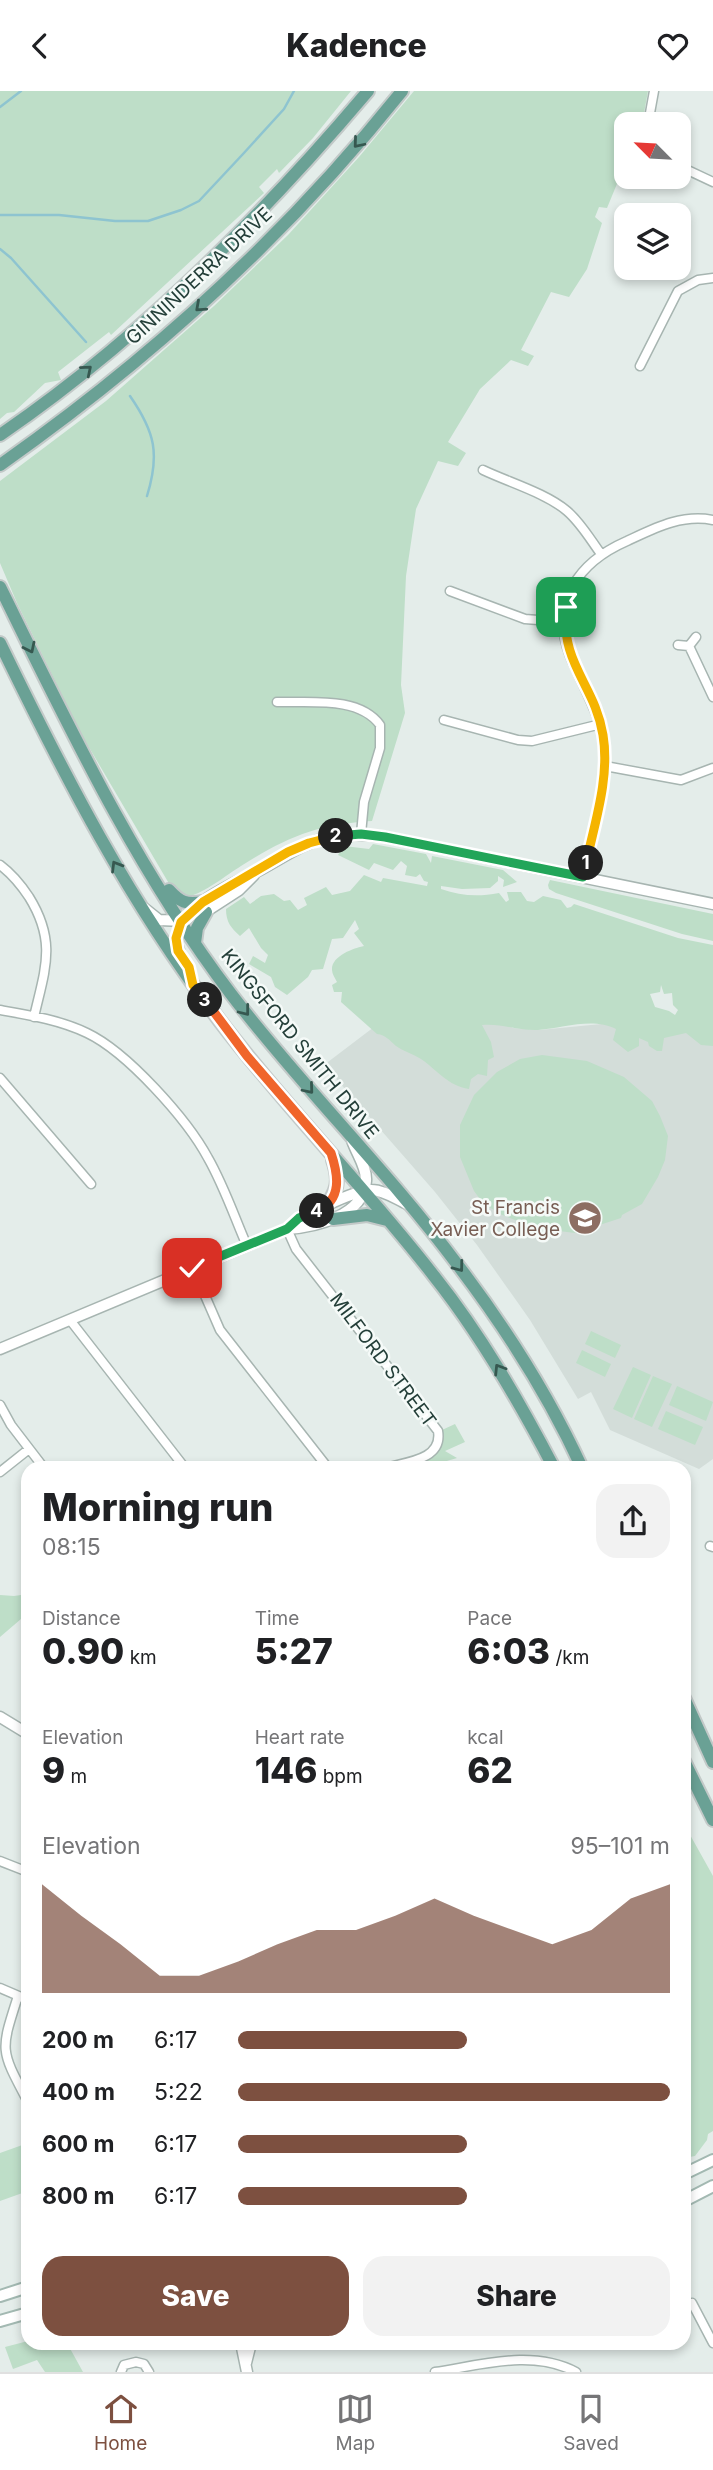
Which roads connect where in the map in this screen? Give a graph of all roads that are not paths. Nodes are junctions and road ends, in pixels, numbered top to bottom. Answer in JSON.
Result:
{"nodes":[{"id":1,"x":368,"y":91,"type":"edge"},
{"id":2,"x":402,"y":91,"type":"edge"},
{"id":3,"x":654,"y":91,"type":"edge"},
{"id":4,"x":650,"y":112,"type":"edge"},
{"id":5,"x":691,"y":172,"type":"edge"},
{"id":6,"x":713,"y":183,"type":"edge"},
{"id":7,"x":713,"y":278,"type":"edge"},
{"id":8,"x":640,"y":366,"type":"dead end"},
{"id":9,"x":0,"y":432,"type":"edge"},
{"id":10,"x":38,"y":438,"type":"junction"},
{"id":11,"x":0,"y":465,"type":"edge"},
{"id":12,"x":483,"y":470,"type":"dead end"},
{"id":13,"x":0,"y":475,"type":"edge"},
{"id":14,"x":713,"y":520,"type":"edge"},
{"id":15,"x":601,"y":554,"type":"junction"},
{"id":16,"x":0,"y":587,"type":"edge"},
{"id":17,"x":450,"y":591,"type":"dead end"},
{"id":18,"x":564,"y":622,"type":"junction"},
{"id":19,"x":696,"y":637,"type":"dead end"},
{"id":20,"x":0,"y":643,"type":"edge"},
{"id":21,"x":678,"y":645,"type":"dead end"},
{"id":22,"x":689,"y":646,"type":"junction"},
{"id":23,"x":713,"y":697,"type":"edge"},
{"id":24,"x":277,"y":702,"type":"dead end"},
{"id":25,"x":444,"y":720,"type":"dead end"},
{"id":26,"x":601,"y":724,"type":"junction"},
{"id":27,"x":605,"y":766,"type":"junction"},
{"id":28,"x":713,"y":768,"type":"edge"},
{"id":29,"x":361,"y":834,"type":"junction"},
{"id":30,"x":139,"y":855,"type":"junction"},
{"id":31,"x":0,"y":865,"type":"edge"},
{"id":32,"x":583,"y":877,"type":"junction"},
{"id":33,"x":138,"y":903,"type":"junction"},
{"id":34,"x":713,"y":904,"type":"edge"},
{"id":35,"x":204,"y":907,"type":"junction"},
{"id":36,"x":181,"y":922,"type":"junction"},
{"id":37,"x":195,"y":943,"type":"junction"},
{"id":38,"x":193,"y":985,"type":"junction"},
{"id":39,"x":0,"y":1010,"type":"edge"},
{"id":40,"x":34,"y":1017,"type":"junction"},
{"id":41,"x":0,"y":1078,"type":"edge"},
{"id":42,"x":352,"y":1140,"type":"junction"},
{"id":43,"x":331,"y":1153,"type":"junction"},
{"id":44,"x":91,"y":1184,"type":"dead end"},
{"id":45,"x":364,"y":1191,"type":"junction"},
{"id":46,"x":408,"y":1204,"type":"junction"},
{"id":47,"x":324,"y":1208,"type":"junction"},
{"id":48,"x":333,"y":1219,"type":"junction"},
{"id":49,"x":391,"y":1221,"type":"junction"},
{"id":50,"x":287,"y":1229,"type":"junction"},
{"id":51,"x":247,"y":1246,"type":"junction"},
{"id":52,"x":192,"y":1268,"type":"junction"},
{"id":53,"x":70,"y":1320,"type":"junction"},
{"id":54,"x":0,"y":1349,"type":"edge"},
{"id":55,"x":0,"y":1405,"type":"edge"},
{"id":56,"x":29,"y":1449,"type":"junction"},
{"id":57,"x":38,"y":1461,"type":"edge"},
{"id":58,"x":180,"y":1461,"type":"edge"},
{"id":59,"x":323,"y":1461,"type":"edge"},
{"id":60,"x":408,"y":1461,"type":"edge"},
{"id":61,"x":550,"y":1461,"type":"edge"},
{"id":62,"x":578,"y":1461,"type":"edge"},
{"id":63,"x":0,"y":1472,"type":"edge"},
{"id":64,"x":691,"y":1713,"type":"edge"},
{"id":65,"x":0,"y":1717,"type":"edge"},
{"id":66,"x":21,"y":1730,"type":"edge"},
{"id":67,"x":713,"y":1762,"type":"edge"},
{"id":68,"x":691,"y":1775,"type":"edge"},
{"id":69,"x":713,"y":1820,"type":"edge"},
{"id":70,"x":0,"y":1861,"type":"edge"},
{"id":71,"x":21,"y":1870,"type":"edge"},
{"id":72,"x":0,"y":1988,"type":"edge"},
{"id":73,"x":18,"y":1996,"type":"junction"},
{"id":74,"x":21,"y":1997,"type":"edge"},
{"id":75,"x":21,"y":2089,"type":"edge"},
{"id":76,"x":713,"y":2159,"type":"edge"},
{"id":77,"x":691,"y":2170,"type":"edge"},
{"id":78,"x":713,"y":2186,"type":"edge"},
{"id":79,"x":691,"y":2197,"type":"edge"},
{"id":80,"x":21,"y":2289,"type":"edge"},
{"id":81,"x":0,"y":2295,"type":"edge"},
{"id":82,"x":692,"y":2303,"type":"dead end"},
{"id":83,"x":21,"y":2316,"type":"edge"},
{"id":84,"x":0,"y":2321,"type":"edge"},
{"id":85,"x":713,"y":2343,"type":"edge"},
{"id":86,"x":242,"y":2350,"type":"edge"},
{"id":87,"x":250,"y":2350,"type":"edge"},
{"id":88,"x":246,"y":2368,"type":"edge"},
{"id":89,"x":121,"y":2372,"type":"edge"},
{"id":90,"x":149,"y":2372,"type":"edge"},
{"id":91,"x":435,"y":2372,"type":"edge"},
{"id":92,"x":576,"y":2372,"type":"edge"}],
"edges":[{"from":9,"to":1,"type":"main road","name":"GINNINDERRA DRIVE","one_way":true},
{"from":2,"to":10,"type":"main road","name":"GINNINDERRA DRIVE","one_way":true},
{"from":3,"to":4,"type":"street"},
{"from":5,"to":6,"type":"street"},
{"from":7,"to":8,"type":"street"},
{"from":10,"to":11,"type":"main road","name":"GINNINDERRA DRIVE"},
{"from":10,"to":13,"type":"main road"},
{"from":12,"to":15,"type":"street"},
{"from":14,"to":15,"type":"street"},
{"from":15,"to":18,"type":"street"},
{"from":16,"to":30,"type":"main road","name":"KINGSFORD SMITH DRIVE","one_way":true},
{"from":17,"to":18,"type":"street"},
{"from":18,"to":26,"type":"street"},
{"from":19,"to":22,"type":"street"},
{"from":33,"to":20,"type":"main road","one_way":true},
{"from":21,"to":22,"type":"street"},
{"from":22,"to":23,"type":"street"},
{"from":24,"to":29,"type":"street"},
{"from":25,"to":26,"type":"street"},
{"from":26,"to":27,"type":"street"},
{"from":27,"to":28,"type":"street"},
{"from":27,"to":32,"type":"street"},
{"from":29,"to":32,"type":"street"},
{"from":29,"to":35,"type":"street"},
{"from":30,"to":35,"type":"main road"},
{"from":30,"to":36,"type":"main road","name":"KINGSFORD SMITH DRIVE"},
{"from":31,"to":40,"type":"street"},
{"from":32,"to":34,"type":"street"},
{"from":33,"to":36,"type":"street"},
{"from":33,"to":38,"type":"main road"},
{"from":35,"to":36,"type":"street"},
{"from":35,"to":37,"type":"main road"},
{"from":36,"to":37,"type":"main road","name":"KINGSFORD SMITH DRIVE"},
{"from":36,"to":38,"type":"street"},
{"from":37,"to":42,"type":"main road","name":"KINGSFORD SMITH DRIVE","one_way":true},
{"from":38,"to":43,"type":"main road"},
{"from":39,"to":40,"type":"street"},
{"from":40,"to":51,"type":"street"},
{"from":41,"to":44,"type":"street"},
{"from":42,"to":45,"type":"street"},
{"from":42,"to":46,"type":"main road","name":"KINGSFORD SMITH DRIVE"},
{"from":43,"to":45,"type":"main road"},
{"from":43,"to":47,"type":"main road"},
{"from":45,"to":46,"type":"street"},
{"from":45,"to":47,"type":"street"},
{"from":45,"to":48,"type":"street"},
{"from":45,"to":49,"type":"main road"},
{"from":46,"to":62,"type":"main road","name":"KINGSFORD SMITH DRIVE","one_way":true},
{"from":47,"to":50,"type":"street"},
{"from":48,"to":49,"type":"main road"},
{"from":48,"to":50,"type":"street"},
{"from":61,"to":49,"type":"main road","one_way":true},
{"from":50,"to":51,"type":"street"},
{"from":50,"to":60,"type":"street","name":"MILFORD STREET"},
{"from":51,"to":52,"type":"street"},
{"from":52,"to":53,"type":"street"},
{"from":52,"to":59,"type":"street"},
{"from":53,"to":54,"type":"street"},
{"from":53,"to":58,"type":"street"},
{"from":55,"to":56,"type":"street"},
{"from":56,"to":57,"type":"street"},
{"from":56,"to":63,"type":"street"},
{"from":64,"to":67,"type":"main road"},
{"from":65,"to":66,"type":"street"},
{"from":68,"to":69,"type":"main road"},
{"from":70,"to":71,"type":"street"},
{"from":72,"to":73,"type":"street"},
{"from":73,"to":74,"type":"street"},
{"from":73,"to":75,"type":"street"},
{"from":76,"to":77,"type":"main road"},
{"from":78,"to":79,"type":"main road"},
{"from":80,"to":81,"type":"main road"},
{"from":82,"to":85,"type":"street"},
{"from":83,"to":84,"type":"main road"},
{"from":86,"to":88,"type":"street"},
{"from":87,"to":88,"type":"street"},
{"from":89,"to":90,"type":"street"},
{"from":91,"to":92,"type":"street"}]}
